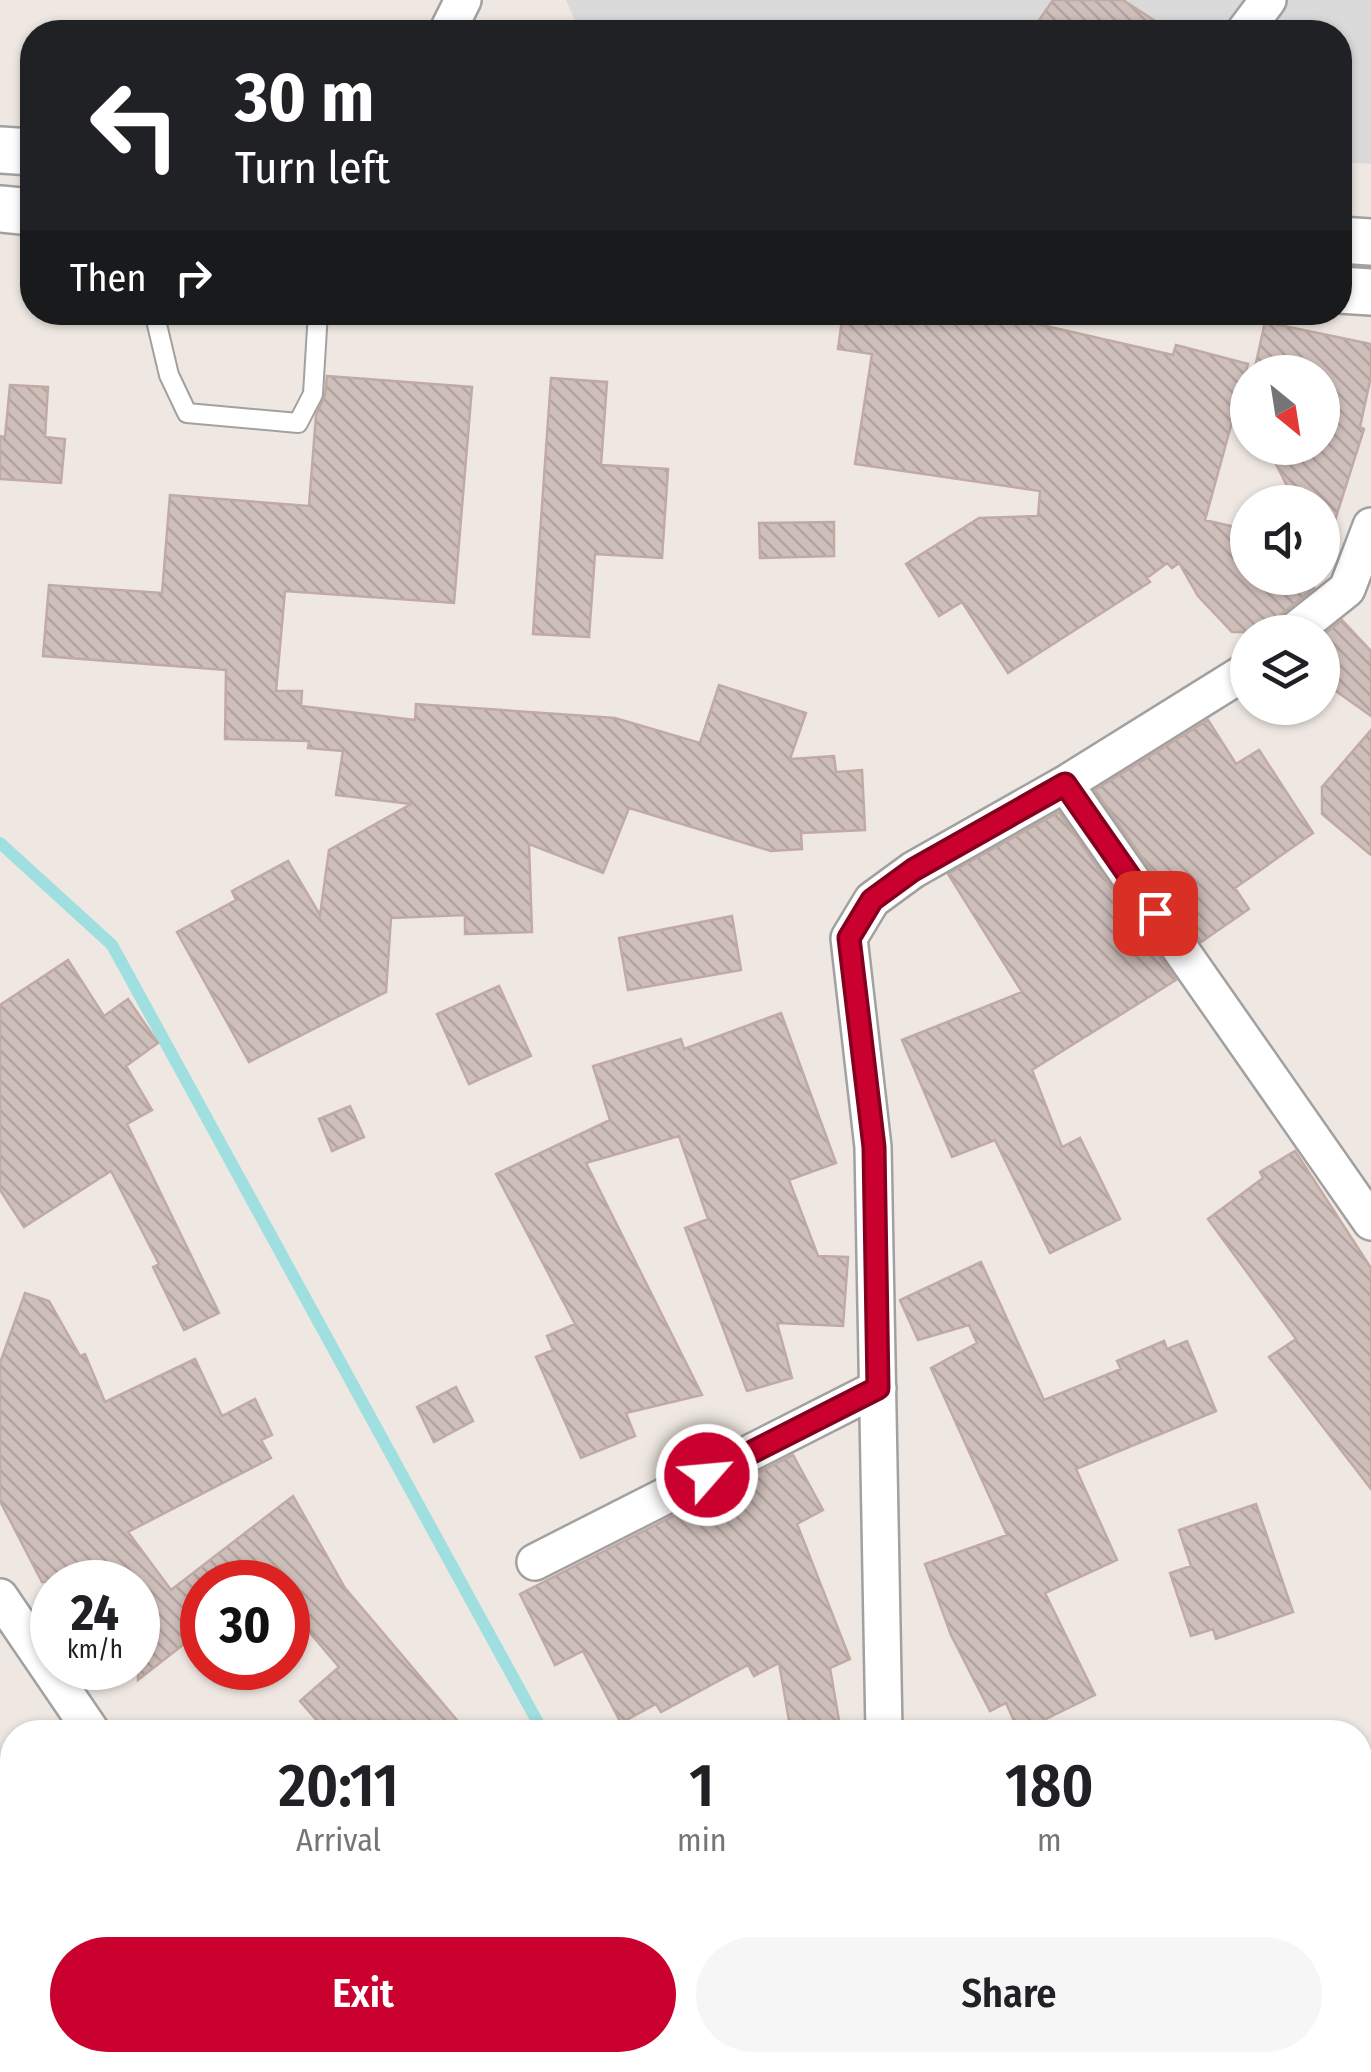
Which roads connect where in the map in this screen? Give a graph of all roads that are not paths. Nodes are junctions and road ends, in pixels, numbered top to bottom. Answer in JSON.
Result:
{"nodes":[{"id":1,"x":157,"y":325,"type":"edge"},
{"id":2,"x":317,"y":325,"type":"edge"},
{"id":3,"x":1371,"y":526,"type":"edge"},
{"id":4,"x":1359,"y":597,"type":"edge"},
{"id":5,"x":1325,"y":615,"type":"edge"},
{"id":6,"x":1230,"y":681,"type":"edge"},
{"id":7,"x":1065,"y":784,"type":"junction"},
{"id":8,"x":1371,"y":1222,"type":"edge"},
{"id":9,"x":878,"y":1388,"type":"junction"},
{"id":10,"x":536,"y":1562,"type":"dead end"},
{"id":11,"x":0,"y":1598,"type":"edge"},
{"id":12,"x":84,"y":1720,"type":"edge"},
{"id":13,"x":884,"y":1720,"type":"edge"}],
"edges":[{"from":1,"to":2,"type":"lane"},
{"from":3,"to":4,"type":"street"},
{"from":4,"to":5,"type":"street"},
{"from":6,"to":7,"type":"street"},
{"from":7,"to":8,"type":"street"},
{"from":7,"to":9,"type":"street"},
{"from":9,"to":10,"type":"street"},
{"from":9,"to":13,"type":"street"},
{"from":11,"to":12,"type":"street"}]}
